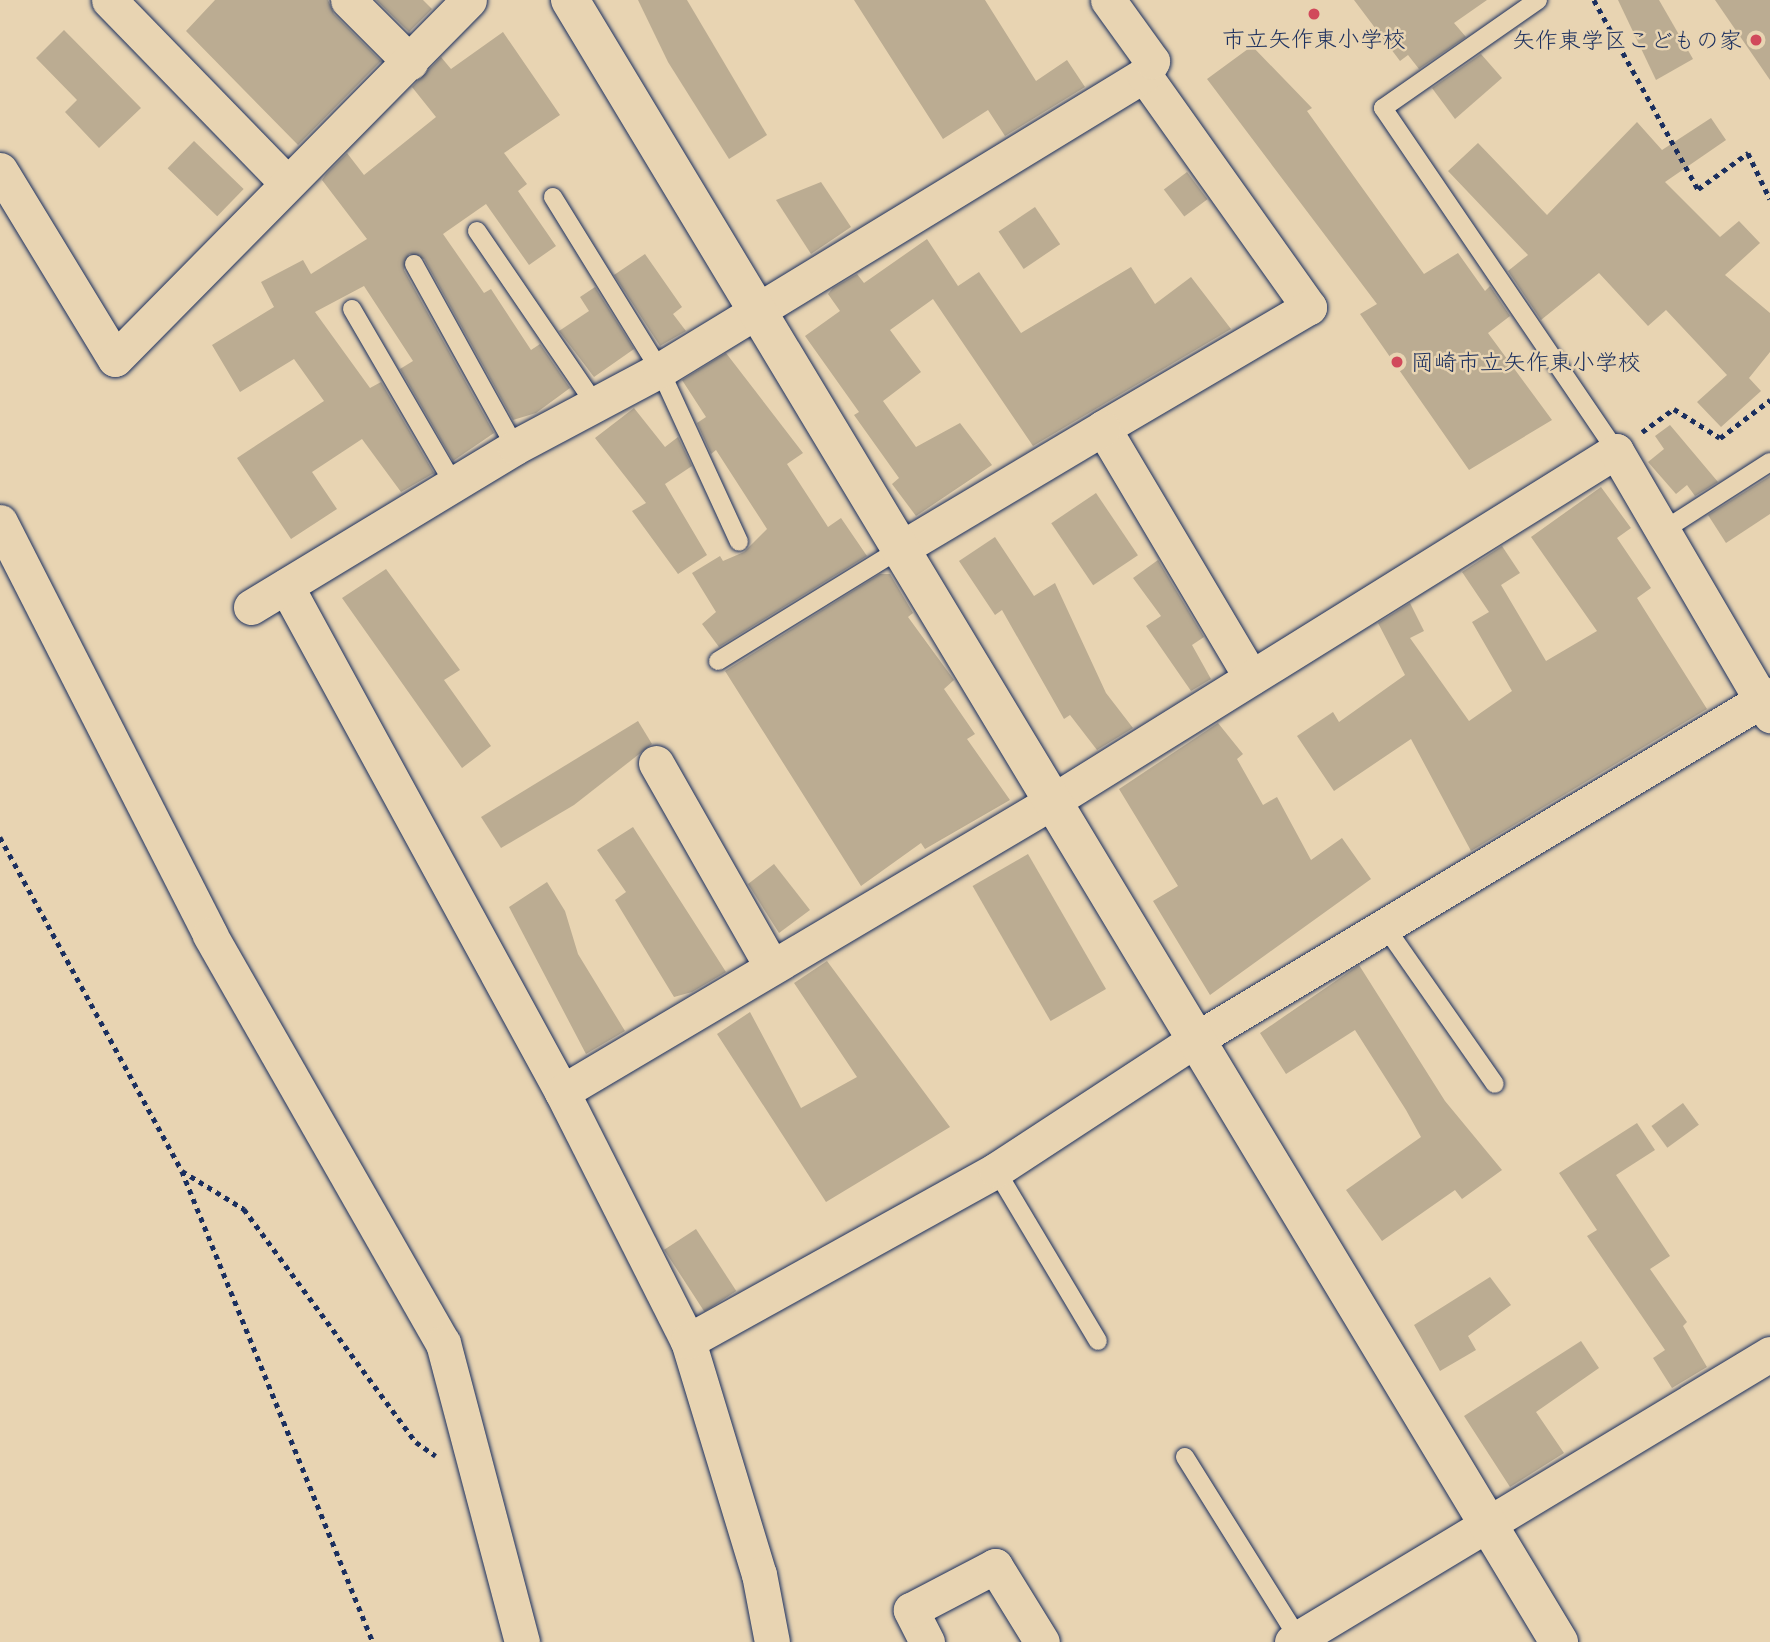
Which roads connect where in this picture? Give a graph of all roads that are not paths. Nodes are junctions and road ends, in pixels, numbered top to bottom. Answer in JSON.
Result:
{"nodes":[{"id":1,"x":109,"y":0,"type":"edge"},
{"id":2,"x":348,"y":0,"type":"edge"},
{"id":3,"x":468,"y":0,"type":"edge"},
{"id":4,"x":570,"y":0,"type":"edge"},
{"id":5,"x":1108,"y":0,"type":"edge"},
{"id":6,"x":1538,"y":0,"type":"edge"},
{"id":7,"x":410,"y":62,"type":"junction"},
{"id":8,"x":1144,"y":75,"type":"junction"},
{"id":9,"x":0,"y":170,"type":"edge"},
{"id":10,"x":287,"y":183,"type":"junction"},
{"id":11,"x":552,"y":197,"type":"dead end"},
{"id":12,"x":477,"y":231,"type":"dead end"},
{"id":13,"x":414,"y":264,"type":"dead end"},
{"id":14,"x":352,"y":309,"type":"dead end"},
{"id":15,"x":755,"y":309,"type":"junction"},
{"id":16,"x":660,"y":370,"type":"junction"},
{"id":17,"x":595,"y":404,"type":"junction"},
{"id":18,"x":1103,"y":428,"type":"junction"},
{"id":19,"x":515,"y":447,"type":"junction"},
{"id":20,"x":1616,"y":452,"type":"junction"},
{"id":21,"x":1770,"y":462,"type":"edge"},
{"id":22,"x":456,"y":488,"type":"junction"},
{"id":23,"x":0,"y":522,"type":"edge"},
{"id":24,"x":1664,"y":530,"type":"junction"},
{"id":25,"x":739,"y":542,"type":"dead end"},
{"id":26,"x":900,"y":549,"type":"junction"},
{"id":27,"x":286,"y":586,"type":"junction"},
{"id":28,"x":251,"y":607,"type":"dead end"},
{"id":29,"x":718,"y":662,"type":"dead end"},
{"id":30,"x":1251,"y":677,"type":"junction"},
{"id":31,"x":1767,"y":704,"type":"edge"},
{"id":32,"x":656,"y":763,"type":"dead end"},
{"id":33,"x":1054,"y":801,"type":"junction"},
{"id":34,"x":1386,"y":928,"type":"junction"},
{"id":35,"x":771,"y":964,"type":"junction"},
{"id":36,"x":1195,"y":1040,"type":"junction"},
{"id":37,"x":1495,"y":1084,"type":"dead end"},
{"id":38,"x":562,"y":1092,"type":"junction"},
{"id":39,"x":996,"y":1170,"type":"junction"},
{"id":40,"x":1098,"y":1340,"type":"dead end"},
{"id":41,"x":688,"y":1342,"type":"junction"},
{"id":42,"x":1770,"y":1353,"type":"edge"},
{"id":43,"x":1185,"y":1457,"type":"dead end"},
{"id":44,"x":1488,"y":1522,"type":"junction"},
{"id":45,"x":1295,"y":1640,"type":"edge"},
{"id":46,"x":522,"y":1642,"type":"edge"},
{"id":47,"x":772,"y":1642,"type":"edge"},
{"id":48,"x":927,"y":1642,"type":"edge"},
{"id":49,"x":1042,"y":1642,"type":"edge"},
{"id":50,"x":1559,"y":1642,"type":"edge"}],
"edges":[{"from":1,"to":10,"type":"street"},
{"from":2,"to":7,"type":"street"},
{"from":3,"to":7,"type":"street"},
{"from":4,"to":15,"type":"street"},
{"from":5,"to":8,"type":"street"},
{"from":6,"to":20,"type":"lane"},
{"from":7,"to":10,"type":"street"},
{"from":8,"to":15,"type":"street"},
{"from":8,"to":18,"type":"street"},
{"from":9,"to":10,"type":"street"},
{"from":11,"to":16,"type":"lane"},
{"from":12,"to":17,"type":"lane"},
{"from":13,"to":19,"type":"lane"},
{"from":14,"to":22,"type":"lane"},
{"from":15,"to":16,"type":"street"},
{"from":15,"to":26,"type":"street"},
{"from":16,"to":17,"type":"street"},
{"from":16,"to":25,"type":"lane"},
{"from":17,"to":19,"type":"street"},
{"from":18,"to":26,"type":"street"},
{"from":18,"to":30,"type":"street"},
{"from":19,"to":22,"type":"street"},
{"from":20,"to":24,"type":"street"},
{"from":20,"to":30,"type":"street"},
{"from":21,"to":24,"type":"lane"},
{"from":22,"to":27,"type":"street"},
{"from":23,"to":46,"type":"street"},
{"from":24,"to":31,"type":"street"},
{"from":26,"to":29,"type":"lane"},
{"from":26,"to":33,"type":"street"},
{"from":27,"to":28,"type":"street"},
{"from":27,"to":38,"type":"street"},
{"from":30,"to":33,"type":"street"},
{"from":31,"to":34,"type":"street"},
{"from":32,"to":35,"type":"street"},
{"from":33,"to":35,"type":"street"},
{"from":33,"to":36,"type":"street"},
{"from":34,"to":36,"type":"street"},
{"from":34,"to":37,"type":"lane"},
{"from":35,"to":38,"type":"street"},
{"from":36,"to":39,"type":"street"},
{"from":36,"to":44,"type":"street"},
{"from":38,"to":41,"type":"street"},
{"from":39,"to":40,"type":"lane"},
{"from":39,"to":41,"type":"street"},
{"from":41,"to":47,"type":"street"},
{"from":42,"to":44,"type":"street"},
{"from":43,"to":45,"type":"lane"},
{"from":44,"to":45,"type":"street"},
{"from":44,"to":50,"type":"street"},
{"from":48,"to":49,"type":"street"}]}
